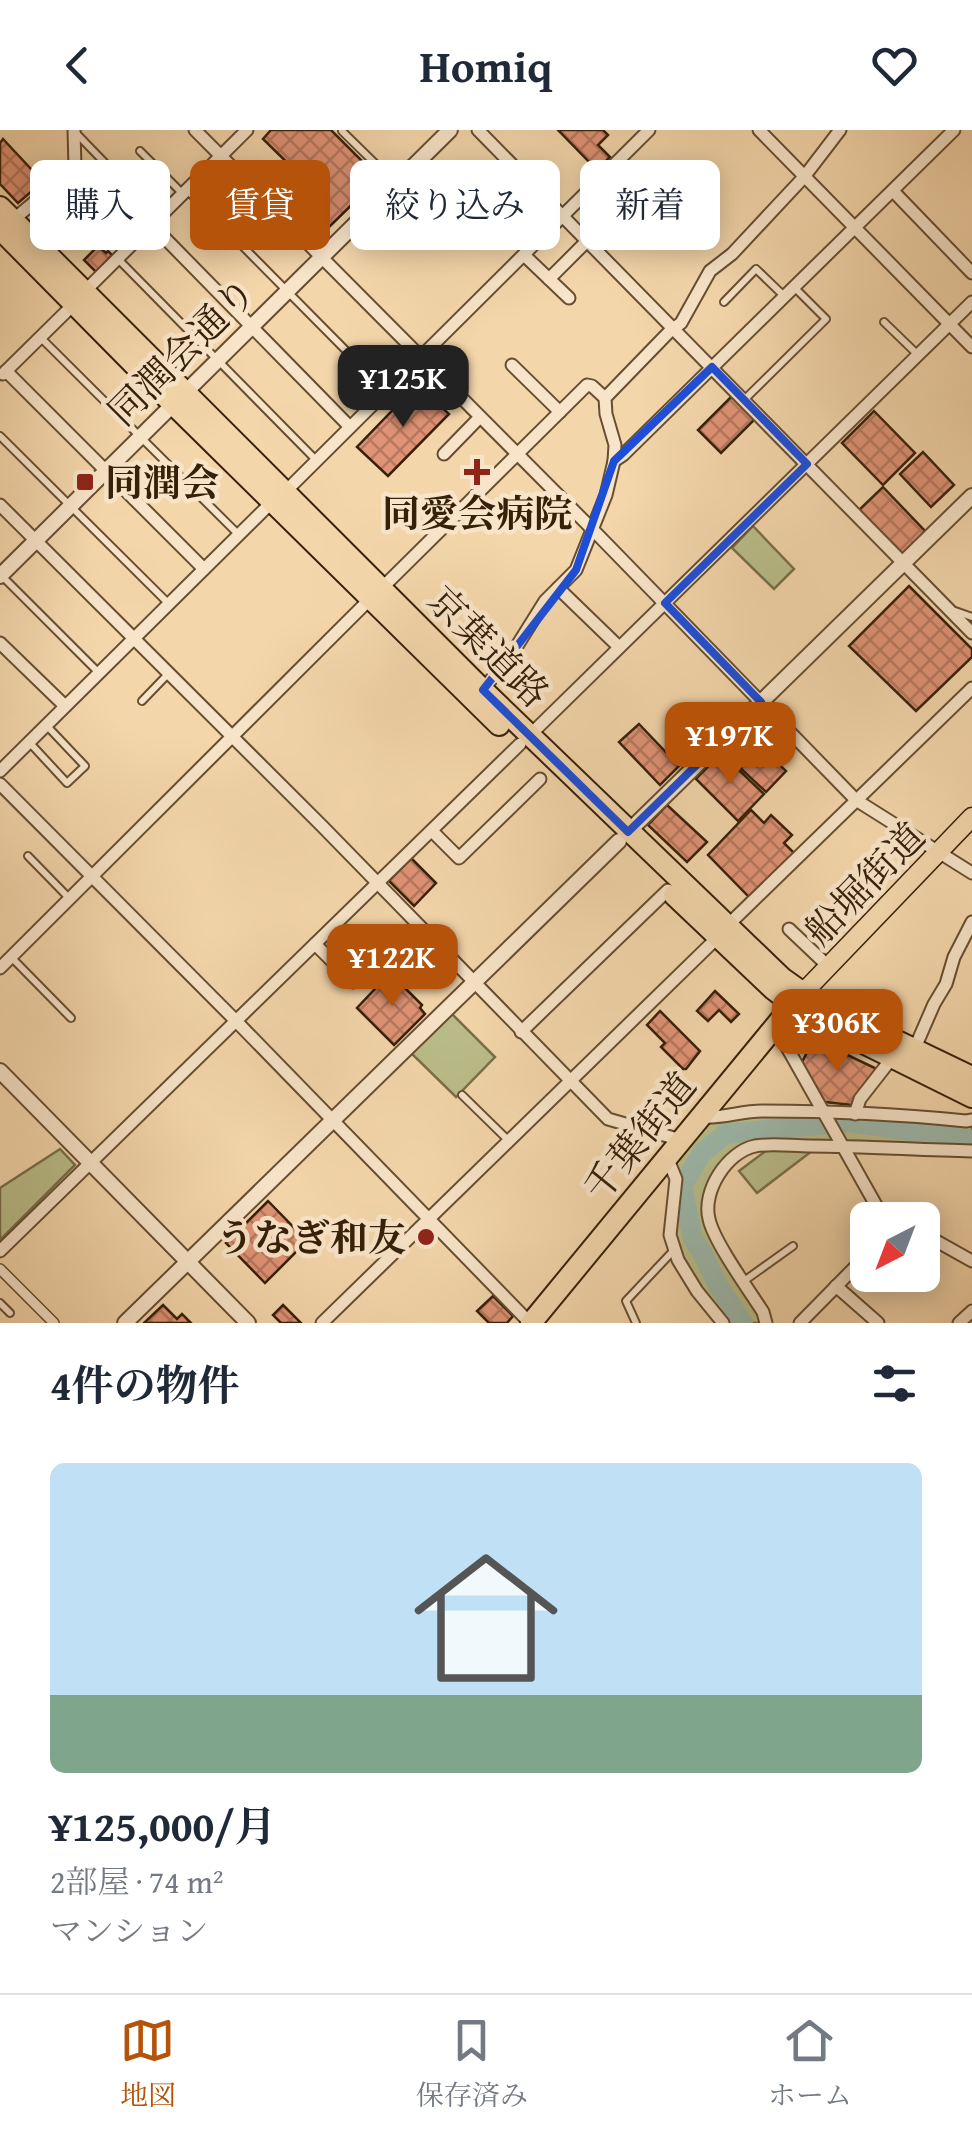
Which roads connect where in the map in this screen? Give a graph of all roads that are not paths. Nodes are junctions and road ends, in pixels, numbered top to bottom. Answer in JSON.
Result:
{"nodes":[{"id":1,"x":74,"y":130,"type":"edge"},
{"id":2,"x":195,"y":130,"type":"edge"},
{"id":3,"x":247,"y":130,"type":"edge"},
{"id":4,"x":342,"y":130,"type":"edge"},
{"id":5,"x":450,"y":130,"type":"edge"},
{"id":6,"x":478,"y":130,"type":"edge"},
{"id":7,"x":649,"y":130,"type":"edge"},
{"id":8,"x":759,"y":130,"type":"edge"},
{"id":9,"x":840,"y":130,"type":"edge"},
{"id":10,"x":954,"y":130,"type":"edge"},
{"id":11,"x":140,"y":151,"type":"dead end"},
{"id":12,"x":221,"y":156,"type":"junction"},
{"id":13,"x":100,"y":160,"type":"edge"},
{"id":14,"x":372,"y":160,"type":"edge"},
{"id":15,"x":420,"y":160,"type":"edge"},
{"id":16,"x":804,"y":177,"type":"junction"},
{"id":17,"x":893,"y":191,"type":"junction"},
{"id":18,"x":185,"y":192,"type":"junction"},
{"id":19,"x":170,"y":207,"type":"edge"},
{"id":20,"x":562,"y":216,"type":"junction"},
{"id":21,"x":855,"y":227,"type":"junction"},
{"id":22,"x":4,"y":229,"type":"edge"},
{"id":23,"x":350,"y":229,"type":"edge"},
{"id":24,"x":580,"y":234,"type":"edge"},
{"id":25,"x":170,"y":238,"type":"edge"},
{"id":26,"x":580,"y":248,"type":"edge"},
{"id":27,"x":127,"y":250,"type":"edge"},
{"id":28,"x":596,"y":250,"type":"edge"},
{"id":29,"x":524,"y":254,"type":"junction"},
{"id":30,"x":322,"y":257,"type":"junction"},
{"id":31,"x":118,"y":259,"type":"junction"},
{"id":32,"x":972,"y":273,"type":"edge"},
{"id":33,"x":549,"y":279,"type":"junction"},
{"id":34,"x":794,"y":286,"type":"junction"},
{"id":35,"x":288,"y":291,"type":"junction"},
{"id":36,"x":784,"y":296,"type":"junction"},
{"id":37,"x":79,"y":298,"type":"junction"},
{"id":38,"x":569,"y":298,"type":"dead end"},
{"id":39,"x":724,"y":302,"type":"dead end"},
{"id":40,"x":972,"y":302,"type":"edge"},
{"id":41,"x":884,"y":322,"type":"dead end"},
{"id":42,"x":950,"y":324,"type":"junction"},
{"id":43,"x":252,"y":326,"type":"junction"},
{"id":44,"x":674,"y":329,"type":"junction"},
{"id":45,"x":40,"y":337,"type":"junction"},
{"id":46,"x":972,"y":347,"type":"edge"},
{"id":47,"x":918,"y":355,"type":"junction"},
{"id":48,"x":421,"y":357,"type":"junction"},
{"id":49,"x":217,"y":360,"type":"junction"},
{"id":50,"x":512,"y":365,"type":"dead end"},
{"id":51,"x":712,"y":367,"type":"junction"},
{"id":52,"x":3,"y":374,"type":"edge"},
{"id":53,"x":386,"y":391,"type":"junction"},
{"id":54,"x":179,"y":398,"type":"junction"},
{"id":55,"x":605,"y":398,"type":"junction"},
{"id":56,"x":744,"y":400,"type":"junction"},
{"id":57,"x":560,"y":412,"type":"junction"},
{"id":58,"x":480,"y":417,"type":"junction"},
{"id":59,"x":350,"y":427,"type":"junction"},
{"id":60,"x":0,"y":436,"type":"edge"},
{"id":61,"x":140,"y":436,"type":"junction"},
{"id":62,"x":444,"y":454,"type":"dead end"},
{"id":63,"x":518,"y":454,"type":"junction"},
{"id":64,"x":317,"y":460,"type":"junction"},
{"id":65,"x":614,"y":461,"type":"junction"},
{"id":66,"x":807,"y":464,"type":"junction"},
{"id":67,"x":106,"y":471,"type":"junction"},
{"id":68,"x":972,"y":496,"type":"edge"},
{"id":69,"x":278,"y":497,"type":"junction"},
{"id":70,"x":0,"y":505,"type":"edge"},
{"id":71,"x":71,"y":506,"type":"junction"},
{"id":72,"x":592,"y":528,"type":"junction"},
{"id":73,"x":239,"y":534,"type":"junction"},
{"id":74,"x":36,"y":541,"type":"junction"},
{"id":75,"x":904,"y":562,"type":"junction"},
{"id":76,"x":204,"y":569,"type":"junction"},
{"id":77,"x":0,"y":575,"type":"edge"},
{"id":78,"x":558,"y":588,"type":"junction"},
{"id":79,"x":376,"y":594,"type":"junction"},
{"id":80,"x":665,"y":603,"type":"junction"},
{"id":81,"x":168,"y":604,"type":"junction"},
{"id":82,"x":949,"y":609,"type":"junction"},
{"id":83,"x":972,"y":616,"type":"edge"},
{"id":84,"x":972,"y":633,"type":"edge"},
{"id":85,"x":134,"y":639,"type":"junction"},
{"id":86,"x":0,"y":642,"type":"edge"},
{"id":87,"x":619,"y":648,"type":"junction"},
{"id":88,"x":99,"y":673,"type":"junction"},
{"id":89,"x":168,"y":674,"type":"junction"},
{"id":90,"x":972,"y":688,"type":"edge"},
{"id":91,"x":483,"y":690,"type":"junction"},
{"id":92,"x":142,"y":701,"type":"dead end"},
{"id":93,"x":761,"y":702,"type":"junction"},
{"id":94,"x":65,"y":706,"type":"junction"},
{"id":95,"x":46,"y":726,"type":"junction"},
{"id":96,"x":232,"y":738,"type":"junction"},
{"id":97,"x":525,"y":740,"type":"junction"},
{"id":98,"x":29,"y":742,"type":"junction"},
{"id":99,"x":0,"y":771,"type":"edge"},
{"id":100,"x":540,"y":779,"type":"dead end"},
{"id":101,"x":0,"y":784,"type":"edge"},
{"id":102,"x":856,"y":800,"type":"junction"},
{"id":103,"x":972,"y":817,"type":"edge"},
{"id":104,"x":432,"y":831,"type":"junction"},
{"id":105,"x":623,"y":836,"type":"junction"},
{"id":106,"x":939,"y":852,"type":"junction"},
{"id":107,"x":28,"y":856,"type":"dead end"},
{"id":108,"x":972,"y":874,"type":"edge"},
{"id":109,"x":92,"y":877,"type":"junction"},
{"id":110,"x":378,"y":884,"type":"junction"},
{"id":111,"x":668,"y":890,"type":"junction"},
{"id":112,"x":70,"y":899,"type":"junction"},
{"id":113,"x":972,"y":922,"type":"edge"},
{"id":114,"x":789,"y":929,"type":"dead end"},
{"id":115,"x":721,"y":932,"type":"junction"},
{"id":116,"x":315,"y":944,"type":"junction"},
{"id":117,"x":11,"y":957,"type":"junction"},
{"id":118,"x":828,"y":966,"type":"junction"},
{"id":119,"x":0,"y":968,"type":"edge"},
{"id":120,"x":354,"y":982,"type":"dead end"},
{"id":121,"x":473,"y":982,"type":"junction"},
{"id":122,"x":798,"y":1000,"type":"junction"},
{"id":123,"x":71,"y":1018,"type":"dead end"},
{"id":124,"x":236,"y":1020,"type":"junction"},
{"id":125,"x":775,"y":1026,"type":"junction"},
{"id":126,"x":522,"y":1032,"type":"junction"},
{"id":127,"x":914,"y":1050,"type":"junction"},
{"id":128,"x":892,"y":1058,"type":"junction"},
{"id":129,"x":0,"y":1071,"type":"edge"},
{"id":130,"x":972,"y":1078,"type":"edge"},
{"id":131,"x":569,"y":1080,"type":"junction"},
{"id":132,"x":462,"y":1095,"type":"dead end"},
{"id":133,"x":972,"y":1097,"type":"edge"},
{"id":134,"x":826,"y":1114,"type":"junction"},
{"id":135,"x":854,"y":1114,"type":"junction"},
{"id":136,"x":700,"y":1118,"type":"junction"},
{"id":137,"x":333,"y":1119,"type":"junction"},
{"id":138,"x":972,"y":1120,"type":"edge"},
{"id":139,"x":508,"y":1140,"type":"junction"},
{"id":140,"x":681,"y":1140,"type":"junction"},
{"id":141,"x":840,"y":1142,"type":"junction"},
{"id":142,"x":972,"y":1151,"type":"edge"},
{"id":143,"x":667,"y":1157,"type":"junction"},
{"id":144,"x":90,"y":1162,"type":"junction"},
{"id":145,"x":875,"y":1202,"type":"edge"},
{"id":146,"x":428,"y":1218,"type":"junction"},
{"id":147,"x":940,"y":1242,"type":"edge"},
{"id":148,"x":793,"y":1246,"type":"dead end"},
{"id":149,"x":675,"y":1249,"type":"junction"},
{"id":150,"x":0,"y":1252,"type":"edge"},
{"id":151,"x":971,"y":1258,"type":"edge"},
{"id":152,"x":188,"y":1262,"type":"junction"},
{"id":153,"x":0,"y":1268,"type":"edge"},
{"id":154,"x":850,"y":1272,"type":"edge"},
{"id":155,"x":744,"y":1281,"type":"junction"},
{"id":156,"x":836,"y":1286,"type":"junction"},
{"id":157,"x":0,"y":1303,"type":"edge"},
{"id":158,"x":972,"y":1311,"type":"edge"},
{"id":159,"x":10,"y":1312,"type":"dead end"},
{"id":160,"x":54,"y":1323,"type":"edge"},
{"id":161,"x":125,"y":1323,"type":"edge"},
{"id":162,"x":248,"y":1323,"type":"edge"},
{"id":163,"x":322,"y":1323,"type":"edge"},
{"id":164,"x":531,"y":1323,"type":"edge"},
{"id":165,"x":636,"y":1323,"type":"edge"},
{"id":166,"x":723,"y":1323,"type":"edge"},
{"id":167,"x":766,"y":1323,"type":"edge"},
{"id":168,"x":800,"y":1323,"type":"edge"},
{"id":169,"x":878,"y":1323,"type":"edge"},
{"id":170,"x":960,"y":1323,"type":"edge"}],
"edges":[{"from":1,"to":13,"type":"lane"},
{"from":1,"to":22,"type":"street"},
{"from":2,"to":12,"type":"street"},
{"from":3,"to":12,"type":"street"},
{"from":4,"to":14,"type":"lane"},
{"from":5,"to":15,"type":"street","name":"同潤会通り"},
{"from":6,"to":20,"type":"street"},
{"from":7,"to":20,"type":"street"},
{"from":8,"to":16,"type":"street"},
{"from":9,"to":16,"type":"street"},
{"from":10,"to":17,"type":"street"},
{"from":11,"to":18,"type":"lane"},
{"from":12,"to":18,"type":"street"},
{"from":12,"to":30,"type":"street"},
{"from":16,"to":21,"type":"street"},
{"from":16,"to":44,"type":"street"},
{"from":17,"to":21,"type":"street"},
{"from":17,"to":32,"type":"street"},
{"from":18,"to":19,"type":"street"},
{"from":18,"to":35,"type":"lane"},
{"from":20,"to":24,"type":"street"},
{"from":20,"to":29,"type":"street"},
{"from":21,"to":34,"type":"street"},
{"from":21,"to":42,"type":"street"},
{"from":22,"to":37,"type":"highway","name":"京葉道路"},
{"from":23,"to":30,"type":"street","name":"同潤会通り"},
{"from":25,"to":43,"type":"street"},
{"from":26,"to":33,"type":"street"},
{"from":27,"to":31,"type":"street"},
{"from":28,"to":44,"type":"street"},
{"from":29,"to":33,"type":"street"},
{"from":29,"to":48,"type":"street"},
{"from":30,"to":35,"type":"street","name":"同潤会通り"},
{"from":30,"to":48,"type":"street"},
{"from":31,"to":37,"type":"street"},
{"from":31,"to":49,"type":"lane"},
{"from":33,"to":38,"type":"street"},
{"from":34,"to":36,"type":"street"},
{"from":34,"to":56,"type":"lane"},
{"from":35,"to":43,"type":"street","name":"同潤会通り"},
{"from":35,"to":53,"type":"lane"},
{"from":36,"to":39,"type":"lane"},
{"from":36,"to":51,"type":"street"},
{"from":37,"to":45,"type":"street"},
{"from":37,"to":54,"type":"highway","name":"京葉道路"},
{"from":40,"to":42,"type":"street"},
{"from":41,"to":47,"type":"lane"},
{"from":42,"to":46,"type":"street"},
{"from":42,"to":47,"type":"street"},
{"from":43,"to":49,"type":"street","name":"同潤会通り"},
{"from":43,"to":59,"type":"street"},
{"from":44,"to":51,"type":"street"},
{"from":44,"to":55,"type":"street"},
{"from":45,"to":52,"type":"street"},
{"from":45,"to":61,"type":"lane"},
{"from":47,"to":66,"type":"street"},
{"from":48,"to":53,"type":"street"},
{"from":48,"to":58,"type":"street"},
{"from":49,"to":54,"type":"street","name":"同潤会通り"},
{"from":49,"to":64,"type":"lane"},
{"from":50,"to":57,"type":"street"},
{"from":51,"to":56,"type":"street"},
{"from":51,"to":65,"type":"street"},
{"from":52,"to":67,"type":"street"},
{"from":53,"to":59,"type":"street"},
{"from":54,"to":61,"type":"street","name":"同潤会通り"},
{"from":54,"to":69,"type":"highway","name":"京葉道路"},
{"from":55,"to":57,"type":"street"},
{"from":55,"to":65,"type":"street"},
{"from":56,"to":66,"type":"street"},
{"from":57,"to":63,"type":"street"},
{"from":58,"to":62,"type":"street"},
{"from":58,"to":63,"type":"street"},
{"from":59,"to":64,"type":"street"},
{"from":60,"to":71,"type":"lane"},
{"from":61,"to":67,"type":"street","name":"同潤会通り"},
{"from":61,"to":73,"type":"lane"},
{"from":63,"to":72,"type":"street"},
{"from":63,"to":79,"type":"street"},
{"from":64,"to":69,"type":"street"},
{"from":65,"to":72,"type":"street"},
{"from":66,"to":75,"type":"street"},
{"from":66,"to":80,"type":"street"},
{"from":67,"to":71,"type":"street","name":"同潤会通り"},
{"from":67,"to":76,"type":"street"},
{"from":68,"to":75,"type":"street"},
{"from":69,"to":73,"type":"street"},
{"from":69,"to":79,"type":"highway","name":"京葉道路"},
{"from":70,"to":74,"type":"street"},
{"from":71,"to":74,"type":"street","name":"同潤会通り"},
{"from":71,"to":81,"type":"lane"},
{"from":72,"to":78,"type":"street"},
{"from":72,"to":80,"type":"street"},
{"from":73,"to":76,"type":"street"},
{"from":74,"to":77,"type":"street","name":"同潤会通り"},
{"from":74,"to":85,"type":"street"},
{"from":75,"to":82,"type":"street"},
{"from":75,"to":93,"type":"street"},
{"from":76,"to":81,"type":"street"},
{"from":77,"to":88,"type":"lane"},
{"from":78,"to":87,"type":"street"},
{"from":78,"to":91,"type":"street"},
{"from":79,"to":91,"type":"highway","name":"京葉道路"},
{"from":79,"to":96,"type":"street"},
{"from":79,"to":97,"type":"highway","name":"京葉道路"},
{"from":80,"to":87,"type":"street"},
{"from":80,"to":93,"type":"street"},
{"from":81,"to":85,"type":"street"},
{"from":82,"to":83,"type":"lane"},
{"from":82,"to":84,"type":"street"},
{"from":85,"to":88,"type":"street"},
{"from":85,"to":89,"type":"street"},
{"from":86,"to":94,"type":"street"},
{"from":87,"to":97,"type":"street"},
{"from":88,"to":94,"type":"street"},
{"from":89,"to":92,"type":"lane"},
{"from":89,"to":96,"type":"street"},
{"from":90,"to":102,"type":"street"},
{"from":91,"to":97,"type":"highway","name":"京葉道路"},
{"from":93,"to":102,"type":"street"},
{"from":93,"to":105,"type":"street"},
{"from":94,"to":95,"type":"street"},
{"from":95,"to":98,"type":"street"},
{"from":95,"to":98,"type":"lane"},
{"from":96,"to":109,"type":"street"},
{"from":96,"to":110,"type":"street"},
{"from":97,"to":104,"type":"street"},
{"from":97,"to":105,"type":"highway","name":"京葉道路"},
{"from":98,"to":99,"type":"street"},
{"from":100,"to":104,"type":"street"},
{"from":101,"to":109,"type":"street"},
{"from":102,"to":106,"type":"street"},
{"from":102,"to":115,"type":"street"},
{"from":103,"to":106,"type":"main road","name":"船堀街道"},
{"from":104,"to":110,"type":"street"},
{"from":105,"to":111,"type":"highway","name":"京葉道路"},
{"from":105,"to":115,"type":"highway","name":"京葉道路"},
{"from":105,"to":121,"type":"street"},
{"from":106,"to":108,"type":"street"},
{"from":106,"to":118,"type":"main road","name":"船堀街道"},
{"from":107,"to":112,"type":"lane"},
{"from":109,"to":112,"type":"street"},
{"from":109,"to":124,"type":"street"},
{"from":110,"to":116,"type":"street"},
{"from":110,"to":121,"type":"street"},
{"from":111,"to":115,"type":"highway","name":"京葉道路"},
{"from":111,"to":126,"type":"street"},
{"from":112,"to":117,"type":"street"},
{"from":113,"to":127,"type":"street"},
{"from":114,"to":118,"type":"street"},
{"from":115,"to":122,"type":"highway","name":"京葉道路"},
{"from":115,"to":131,"type":"street"},
{"from":116,"to":120,"type":"street"},
{"from":116,"to":124,"type":"street"},
{"from":117,"to":119,"type":"street"},
{"from":117,"to":123,"type":"lane"},
{"from":118,"to":122,"type":"main road","name":"船堀街道"},
{"from":121,"to":126,"type":"street"},
{"from":121,"to":137,"type":"street"},
{"from":122,"to":125,"type":"highway","name":"千葉街道"},
{"from":122,"to":127,"type":"highway","name":"京葉道路"},
{"from":122,"to":128,"type":"highway","name":"京葉道路"},
{"from":124,"to":137,"type":"street"},
{"from":124,"to":144,"type":"street"},
{"from":125,"to":134,"type":"street"},
{"from":125,"to":136,"type":"highway","name":"千葉街道"},
{"from":126,"to":131,"type":"street"},
{"from":127,"to":130,"type":"highway","name":"京葉道路"},
{"from":128,"to":133,"type":"highway","name":"京葉道路"},
{"from":128,"to":135,"type":"street"},
{"from":129,"to":144,"type":"street"},
{"from":131,"to":139,"type":"street"},
{"from":131,"to":140,"type":"street"},
{"from":132,"to":139,"type":"lane"},
{"from":134,"to":135,"type":"street"},
{"from":134,"to":136,"type":"street"},
{"from":134,"to":141,"type":"street"},
{"from":135,"to":138,"type":"street"},
{"from":136,"to":140,"type":"highway","name":"千葉街道"},
{"from":137,"to":146,"type":"street"},
{"from":137,"to":152,"type":"street"},
{"from":139,"to":146,"type":"street"},
{"from":140,"to":143,"type":"highway","name":"千葉街道"},
{"from":141,"to":142,"type":"street"},
{"from":141,"to":145,"type":"street"},
{"from":141,"to":155,"type":"street"},
{"from":143,"to":149,"type":"street"},
{"from":143,"to":164,"type":"highway","name":"千葉街道"},
{"from":144,"to":150,"type":"street"},
{"from":144,"to":152,"type":"street"},
{"from":146,"to":163,"type":"street"},
{"from":146,"to":164,"type":"street"},
{"from":147,"to":151,"type":"street"},
{"from":148,"to":155,"type":"lane"},
{"from":149,"to":165,"type":"lane"},
{"from":149,"to":166,"type":"street"},
{"from":152,"to":161,"type":"street"},
{"from":152,"to":162,"type":"street"},
{"from":153,"to":160,"type":"street"},
{"from":154,"to":156,"type":"street"},
{"from":155,"to":167,"type":"street"},
{"from":156,"to":168,"type":"street"},
{"from":156,"to":169,"type":"street"},
{"from":157,"to":159,"type":"lane"},
{"from":158,"to":170,"type":"street"}]}
